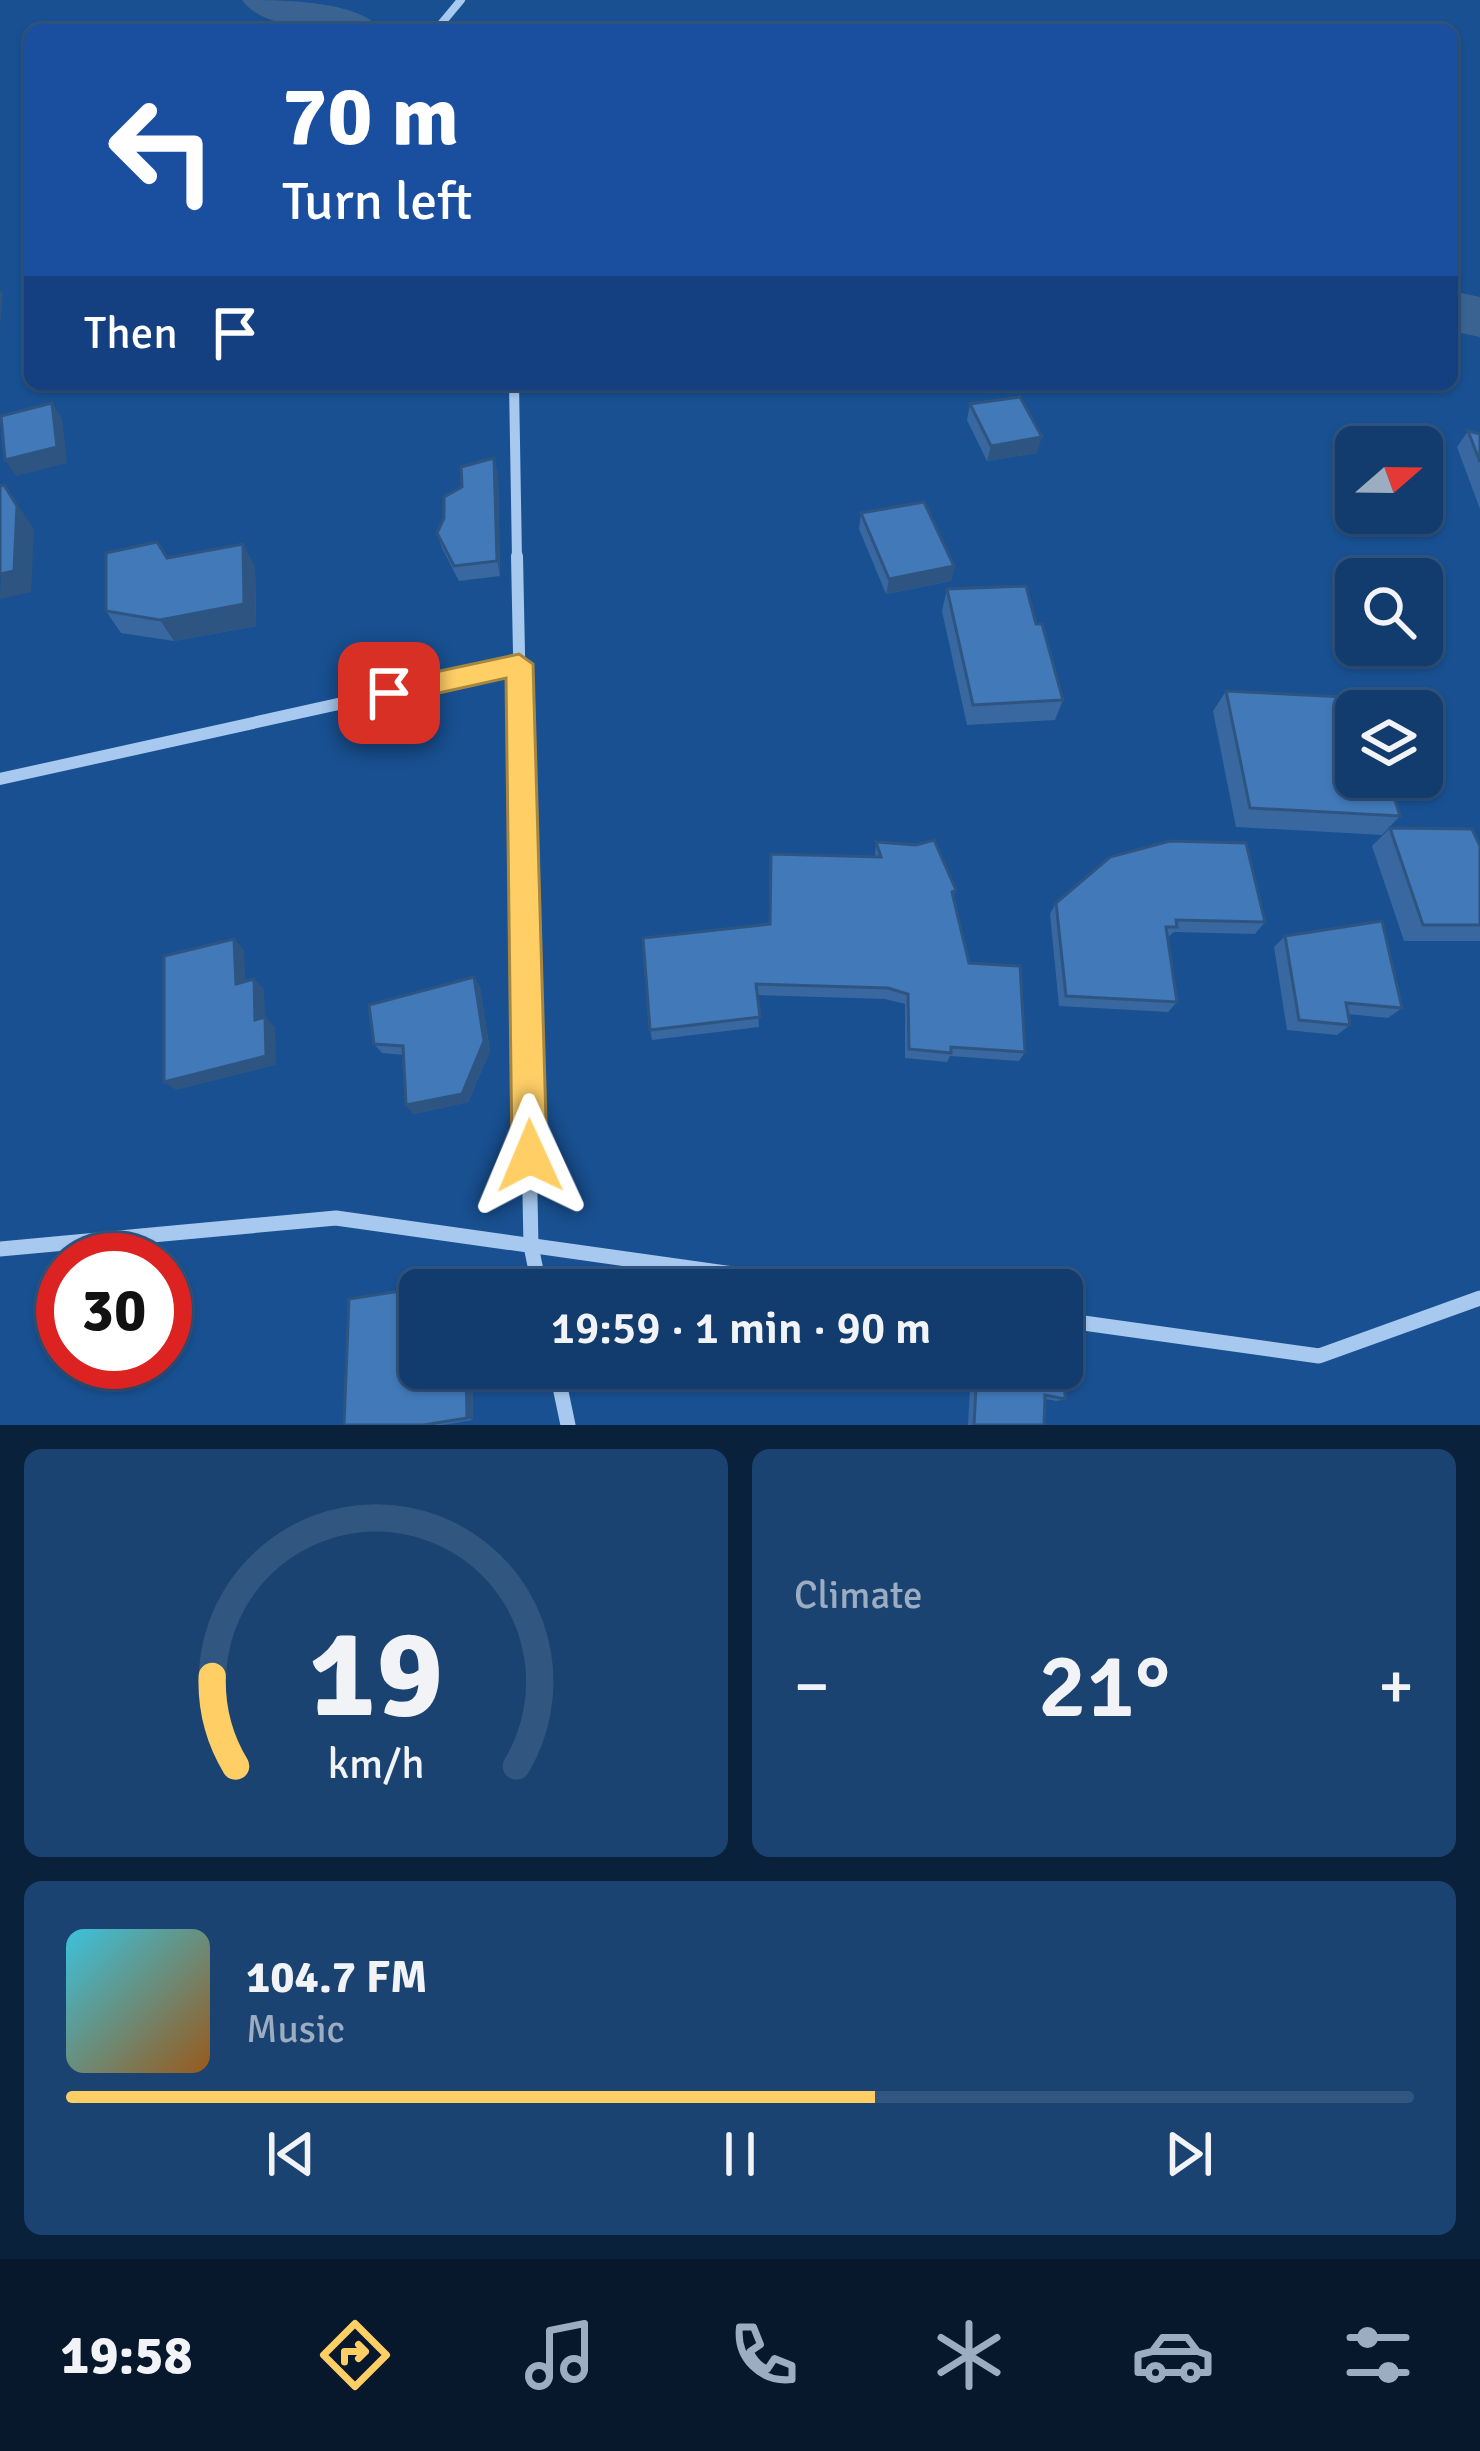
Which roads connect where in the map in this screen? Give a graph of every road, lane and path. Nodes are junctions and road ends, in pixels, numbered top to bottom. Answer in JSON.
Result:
{"nodes":[{"id":1,"x":461,"y":0,"type":"edge"},
{"id":2,"x":441,"y":24,"type":"edge"},
{"id":3,"x":514,"y":390,"type":"edge"},
{"id":4,"x":519,"y":664,"type":"junction"},
{"id":5,"x":0,"y":778,"type":"edge"},
{"id":6,"x":531,"y":1246,"type":"junction"},
{"id":7,"x":0,"y":1249,"type":"edge"},
{"id":8,"x":536,"y":1269,"type":"edge"},
{"id":9,"x":696,"y":1269,"type":"edge"},
{"id":10,"x":1480,"y":1298,"type":"edge"},
{"id":11,"x":1083,"y":1323,"type":"edge"},
{"id":12,"x":560,"y":1389,"type":"edge"},
{"id":13,"x":568,"y":1425,"type":"edge"}],
"edges":[{"from":1,"to":2,"type":"street"},
{"from":3,"to":4,"type":"street"},
{"from":4,"to":5,"type":"street"},
{"from":4,"to":6,"type":"street"},
{"from":6,"to":7,"type":"street"},
{"from":6,"to":8,"type":"street"},
{"from":6,"to":9,"type":"street"},
{"from":10,"to":11,"type":"street"},
{"from":12,"to":13,"type":"street"}]}
